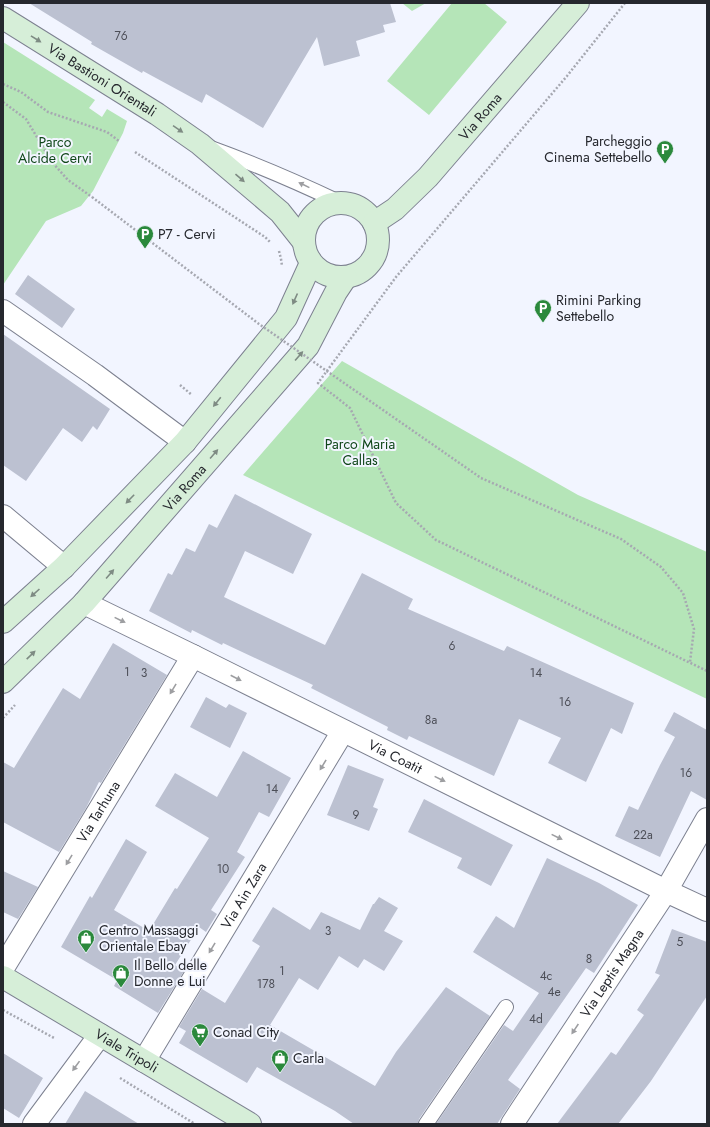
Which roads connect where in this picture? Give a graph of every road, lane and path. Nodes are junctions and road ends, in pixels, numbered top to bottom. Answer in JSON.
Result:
{"nodes":[{"id":1,"x":578,"y":3,"type":"edge"},
{"id":2,"x":625,"y":3,"type":"edge"},
{"id":3,"x":3,"y":18,"type":"edge"},
{"id":4,"x":3,"y":84,"type":"edge"},
{"id":5,"x":3,"y":102,"type":"edge"},
{"id":6,"x":119,"y":141,"type":"dead end"},
{"id":7,"x":200,"y":144,"type":"junction"},
{"id":8,"x":135,"y":152,"type":"dead end"},
{"id":9,"x":339,"y":202,"type":"junction"},
{"id":10,"x":374,"y":223,"type":"junction"},
{"id":11,"x":303,"y":241,"type":"junction"},
{"id":12,"x":273,"y":244,"type":"dead end"},
{"id":13,"x":278,"y":248,"type":"dead end"},
{"id":14,"x":311,"y":263,"type":"junction"},
{"id":15,"x":282,"y":273,"type":"dead end"},
{"id":16,"x":346,"y":277,"type":"junction"},
{"id":17,"x":3,"y":311,"type":"edge"},
{"id":18,"x":256,"y":316,"type":"dead end"},
{"id":19,"x":253,"y":321,"type":"dead end"},
{"id":20,"x":180,"y":385,"type":"dead end"},
{"id":21,"x":195,"y":397,"type":"dead end"},
{"id":22,"x":185,"y":442,"type":"junction"},
{"id":23,"x":3,"y":516,"type":"edge"},
{"id":24,"x":64,"y":567,"type":"junction"},
{"id":25,"x":84,"y":603,"type":"junction"},
{"id":26,"x":3,"y":622,"type":"edge"},
{"id":27,"x":193,"y":656,"type":"junction"},
{"id":28,"x":690,"y":662,"type":"junction"},
{"id":29,"x":707,"y":671,"type":"edge"},
{"id":30,"x":3,"y":682,"type":"edge"},
{"id":31,"x":343,"y":731,"type":"junction"},
{"id":32,"x":707,"y":819,"type":"edge"},
{"id":33,"x":666,"y":891,"type":"junction"},
{"id":34,"x":707,"y":910,"type":"edge"},
{"id":35,"x":3,"y":968,"type":"edge"},
{"id":36,"x":3,"y":977,"type":"edge"},
{"id":37,"x":506,"y":1007,"type":"dead end"},
{"id":38,"x":100,"y":1035,"type":"junction"},
{"id":39,"x":144,"y":1061,"type":"junction"},
{"id":40,"x":34,"y":1124,"type":"edge"},
{"id":41,"x":250,"y":1124,"type":"edge"},
{"id":42,"x":426,"y":1124,"type":"edge"},
{"id":43,"x":512,"y":1124,"type":"edge"}],
"edges":[{"from":1,"to":10,"type":"main road","name":"Via Roma"},
{"from":2,"to":28,"type":"path"},
{"from":3,"to":7,"type":"main road","name":"Via Bastioni Orientali","one_way":true},
{"from":4,"to":6,"type":"path"},
{"from":5,"to":28,"type":"path","bridge":true},
{"from":9,"to":7,"type":"lane","name":"Via Bastioni Orientali","one_way":true},
{"from":7,"to":11,"type":"main road","name":"Via Bastioni Orientali","one_way":true},
{"from":8,"to":12,"type":"path"},
{"from":9,"to":10,"type":"main road"},
{"from":9,"to":11,"type":"main road"},
{"from":10,"to":16,"type":"main road"},
{"from":11,"to":14,"type":"main road"},
{"from":13,"to":15,"type":"path"},
{"from":14,"to":16,"type":"main road"},
{"from":14,"to":22,"type":"main road","one_way":true},
{"from":25,"to":16,"type":"main road","name":"Via Roma","one_way":true},
{"from":17,"to":22,"type":"street"},
{"from":18,"to":19,"type":"path"},
{"from":20,"to":21,"type":"path"},
{"from":22,"to":24,"type":"main road","one_way":true},
{"from":23,"to":24,"type":"street"},
{"from":24,"to":26,"type":"main road","one_way":true},
{"from":25,"to":27,"type":"street","name":"Via Coatit","one_way":true},
{"from":30,"to":25,"type":"main road","name":"Via Roma","one_way":true},
{"from":27,"to":31,"type":"street","name":"Via Coatit","one_way":true},
{"from":27,"to":35,"type":"street","name":"Via Tarhuna","one_way":true},
{"from":28,"to":29,"type":"path"},
{"from":31,"to":33,"type":"street","name":"Via Coatit","one_way":true},
{"from":31,"to":39,"type":"street","name":"Via Ain Zara","one_way":true},
{"from":32,"to":33,"type":"street","name":"Via Leptis Magna"},
{"from":33,"to":34,"type":"street","name":"Via Coatit"},
{"from":33,"to":43,"type":"street","name":"Via Leptis Magna","one_way":true},
{"from":36,"to":38,"type":"main road","name":"Viale Tripoli"},
{"from":37,"to":42,"type":"lane"},
{"from":38,"to":39,"type":"main road","name":"Viale Tripoli"},
{"from":38,"to":40,"type":"street","one_way":true},
{"from":39,"to":41,"type":"main road","name":"Viale Tripoli"}]}
